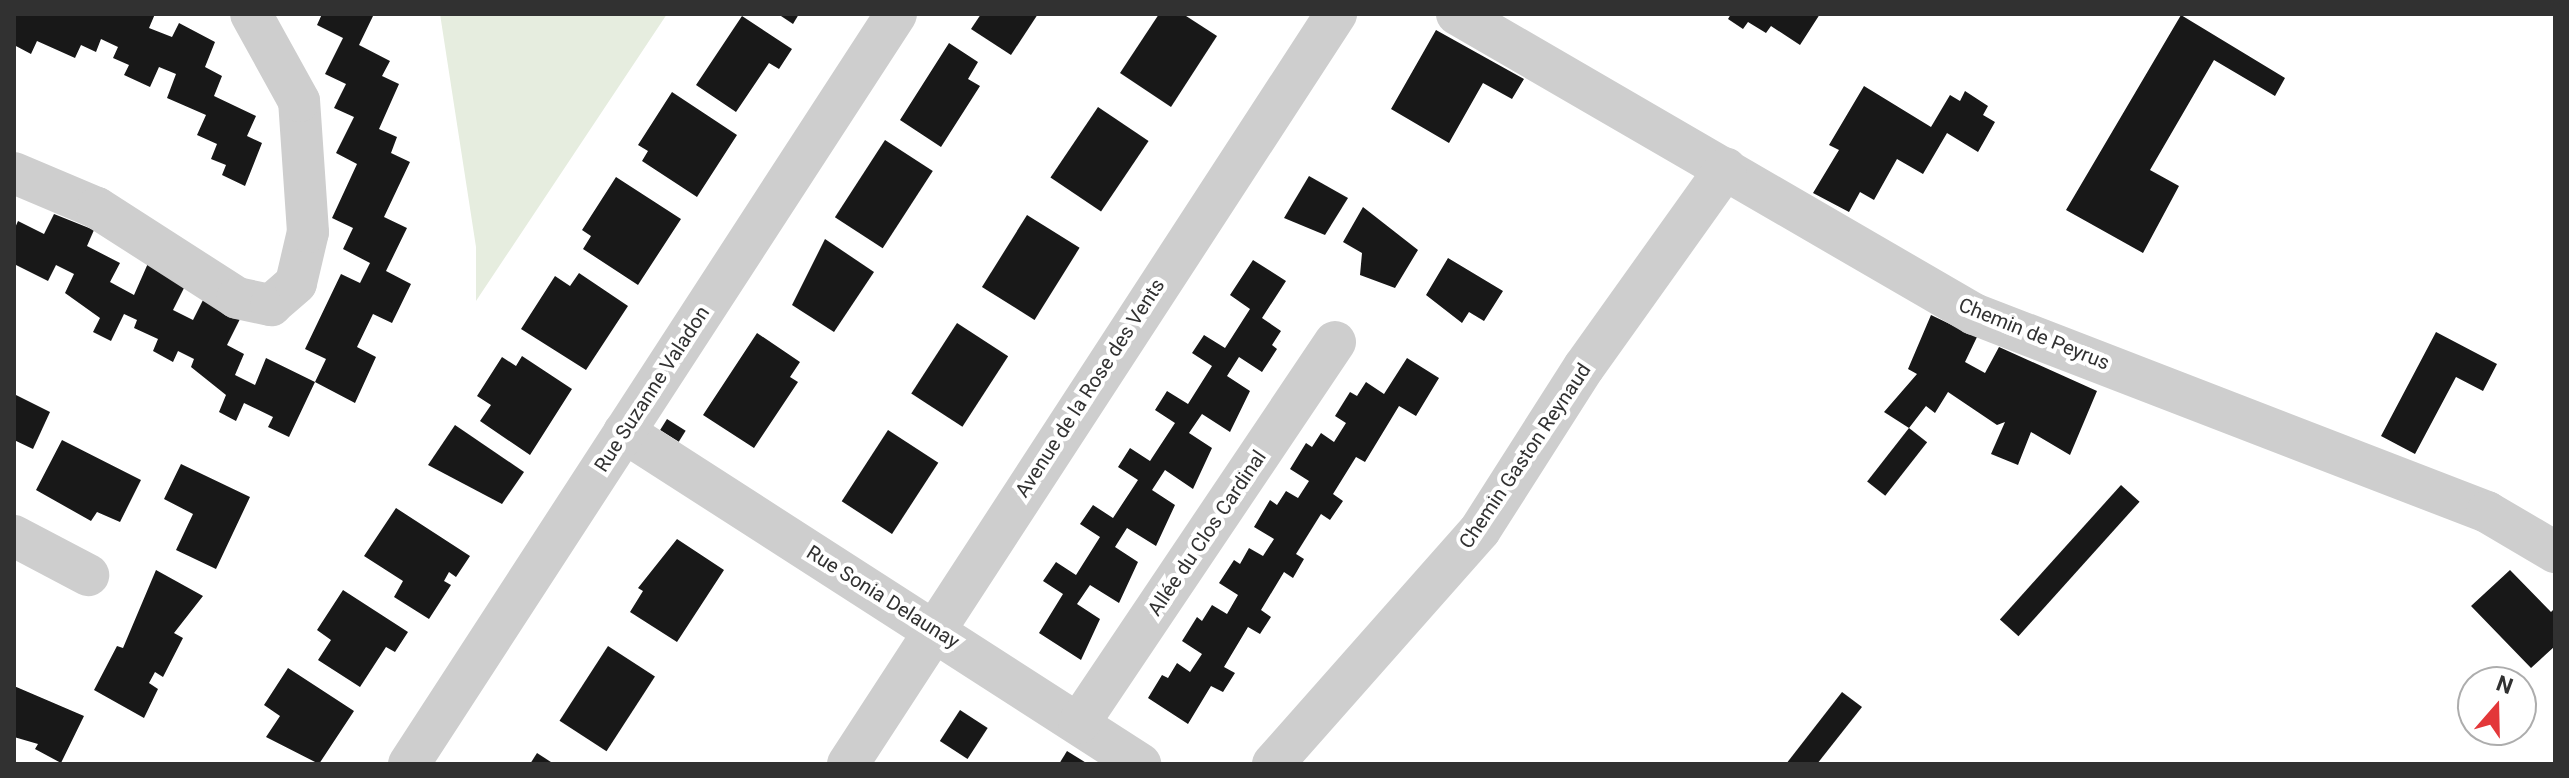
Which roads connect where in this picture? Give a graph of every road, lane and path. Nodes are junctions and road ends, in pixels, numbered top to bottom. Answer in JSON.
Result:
{"nodes":[{"id":1,"x":251,"y":14,"type":"edge"},
{"id":2,"x":896,"y":14,"type":"edge"},
{"id":3,"x":1336,"y":14,"type":"edge"},
{"id":4,"x":1457,"y":14,"type":"edge"},
{"id":5,"x":1726,"y":168,"type":"junction"},
{"id":6,"x":14,"y":173,"type":"edge"},
{"id":7,"x":1335,"y":342,"type":"dead end"},
{"id":8,"x":624,"y":432,"type":"junction"},
{"id":9,"x":14,"y":536,"type":"edge"},
{"id":10,"x":2555,"y":552,"type":"edge"},
{"id":11,"x":88,"y":575,"type":"dead end"},
{"id":12,"x":936,"y":629,"type":"junction"},
{"id":13,"x":1079,"y":723,"type":"junction"},
{"id":14,"x":409,"y":764,"type":"edge"},
{"id":15,"x":848,"y":764,"type":"edge"},
{"id":16,"x":1140,"y":764,"type":"edge"},
{"id":17,"x":1273,"y":764,"type":"edge"}],
"edges":[{"from":1,"to":6,"type":"street"},
{"from":2,"to":8,"type":"street","name":"Rue Suzanne Valadon"},
{"from":3,"to":12,"type":"street","name":"Avenue de la Rose des Vents"},
{"from":4,"to":5,"type":"street","name":"Chemin de Peyrus"},
{"from":5,"to":10,"type":"street","name":"Chemin de Peyrus"},
{"from":5,"to":17,"type":"street","name":"Chemin Gaston Reynaud"},
{"from":7,"to":13,"type":"street","name":"Allée du Clos Cardinal"},
{"from":8,"to":12,"type":"street","name":"Rue Sonia Delaunay"},
{"from":8,"to":14,"type":"street","name":"Rue Suzanne Valadon"},
{"from":9,"to":11,"type":"street"},
{"from":12,"to":13,"type":"street","name":"Rue Sonia Delaunay"},
{"from":12,"to":15,"type":"street","name":"Avenue de la Rose des Vents"},
{"from":13,"to":16,"type":"street","name":"Rue Sonia Delaunay"}]}
